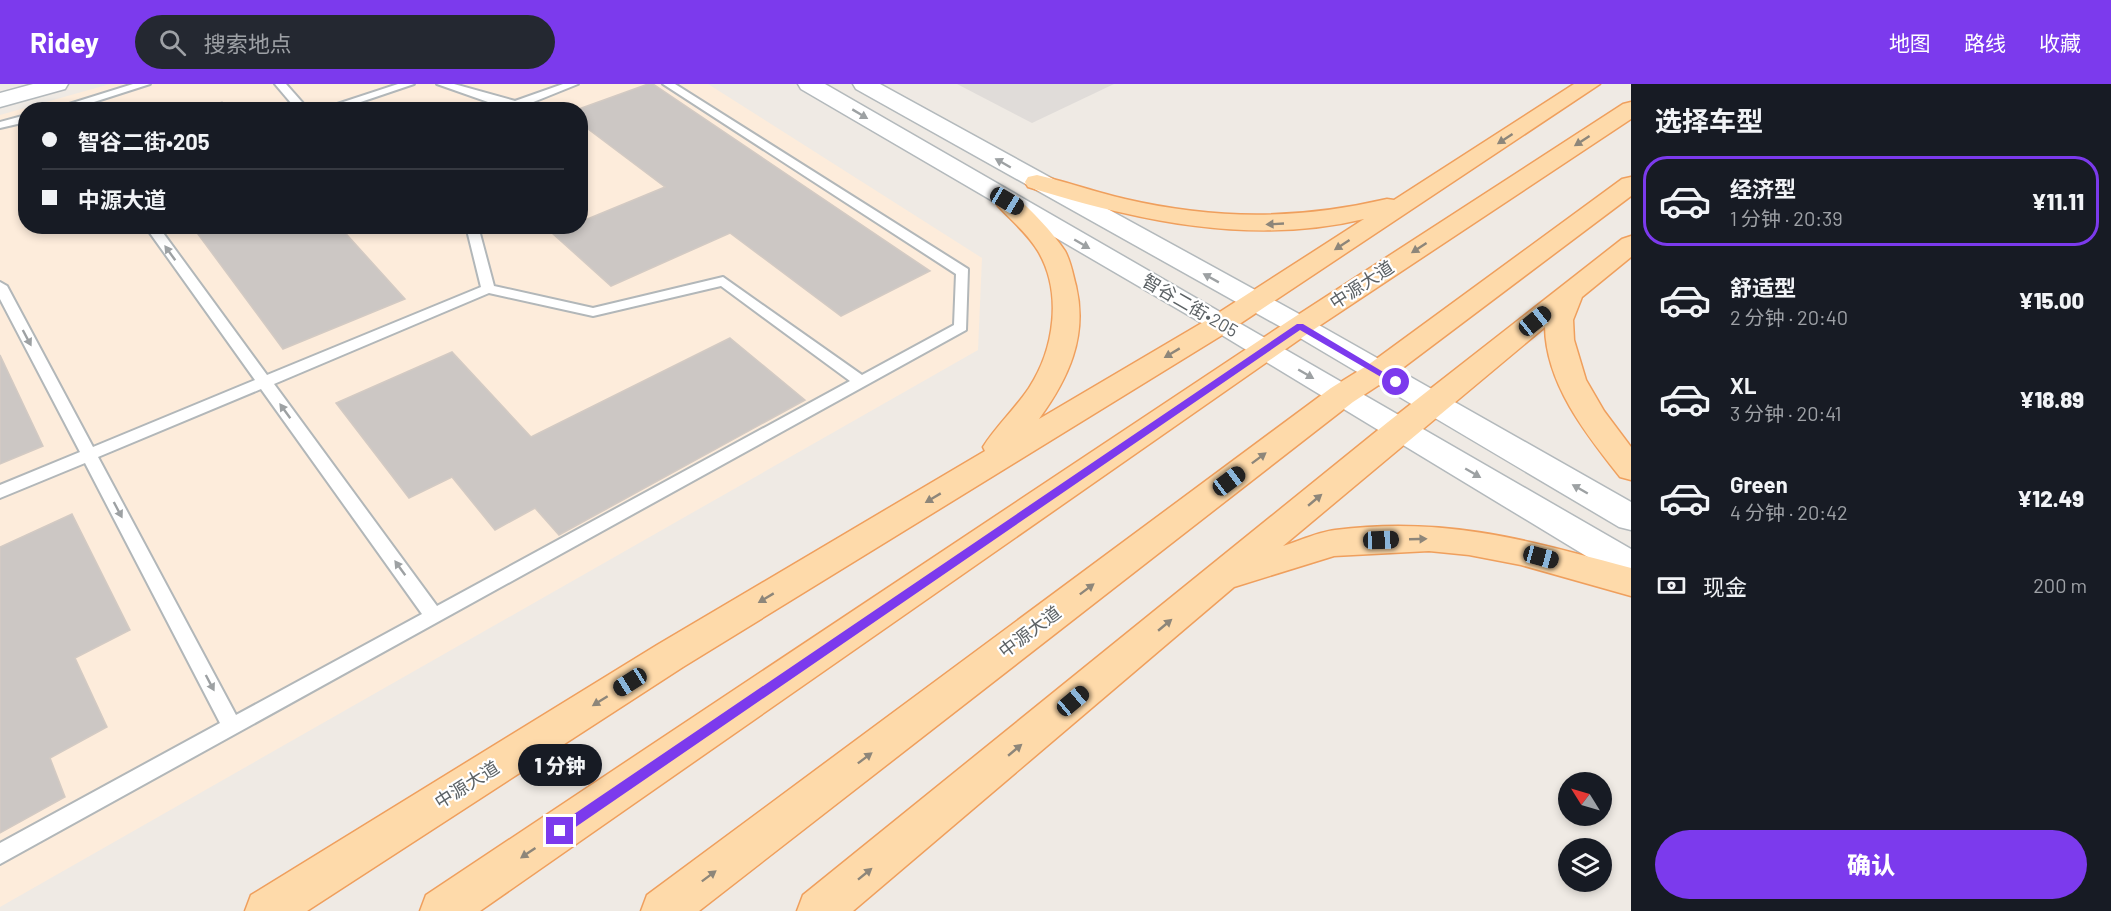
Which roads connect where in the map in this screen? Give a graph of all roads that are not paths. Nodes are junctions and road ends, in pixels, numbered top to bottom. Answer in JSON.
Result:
{"nodes":[{"id":1,"x":11,"y":84,"type":"edge"},
{"id":2,"x":57,"y":84,"type":"edge"},
{"id":3,"x":144,"y":84,"type":"edge"},
{"id":4,"x":280,"y":84,"type":"edge"},
{"id":5,"x":409,"y":84,"type":"edge"},
{"id":6,"x":442,"y":84,"type":"edge"},
{"id":7,"x":573,"y":84,"type":"edge"},
{"id":8,"x":668,"y":84,"type":"edge"},
{"id":9,"x":809,"y":84,"type":"edge"},
{"id":10,"x":864,"y":84,"type":"edge"},
{"id":11,"x":1589,"y":84,"type":"edge"},
{"id":12,"x":0,"y":87,"type":"edge"},
{"id":13,"x":0,"y":100,"type":"edge"},
{"id":14,"x":85,"y":102,"type":"edge"},
{"id":15,"x":297,"y":102,"type":"edge"},
{"id":16,"x":350,"y":102,"type":"edge"},
{"id":17,"x":500,"y":102,"type":"edge"},
{"id":18,"x":528,"y":102,"type":"edge"},
{"id":19,"x":1631,"y":109,"type":"edge"},
{"id":20,"x":18,"y":120,"type":"edge"},
{"id":21,"x":0,"y":125,"type":"edge"},
{"id":22,"x":1037,"y":182,"type":"junction"},
{"id":23,"x":1631,"y":184,"type":"edge"},
{"id":24,"x":1415,"y":198,"type":"junction"},
{"id":25,"x":1007,"y":201,"type":"junction"},
{"id":26,"x":157,"y":234,"type":"edge"},
{"id":27,"x":474,"y":234,"type":"edge"},
{"id":28,"x":1631,"y":244,"type":"edge"},
{"id":29,"x":0,"y":286,"type":"edge"},
{"id":30,"x":488,"y":289,"type":"junction"},
{"id":31,"x":1570,"y":294,"type":"junction"},
{"id":32,"x":1254,"y":302,"type":"junction"},
{"id":33,"x":1222,"y":323,"type":"junction"},
{"id":34,"x":1300,"y":326,"type":"junction"},
{"id":35,"x":1265,"y":350,"type":"junction"},
{"id":36,"x":1378,"y":372,"type":"junction"},
{"id":37,"x":264,"y":382,"type":"junction"},
{"id":38,"x":861,"y":382,"type":"junction"},
{"id":39,"x":1342,"y":395,"type":"junction"},
{"id":40,"x":1433,"y":404,"type":"junction"},
{"id":41,"x":1399,"y":430,"type":"junction"},
{"id":42,"x":89,"y":455,"type":"junction"},
{"id":43,"x":1631,"y":469,"type":"edge"},
{"id":44,"x":979,"y":470,"type":"junction"},
{"id":45,"x":0,"y":492,"type":"edge"},
{"id":46,"x":1631,"y":518,"type":"edge"},
{"id":47,"x":1631,"y":566,"type":"edge"},
{"id":48,"x":1218,"y":580,"type":"junction"},
{"id":49,"x":1631,"y":582,"type":"edge"},
{"id":50,"x":434,"y":616,"type":"junction"},
{"id":51,"x":232,"y":726,"type":"junction"},
{"id":52,"x":0,"y":854,"type":"edge"},
{"id":53,"x":267,"y":911,"type":"edge"},
{"id":54,"x":442,"y":911,"type":"edge"},
{"id":55,"x":663,"y":911,"type":"edge"},
{"id":56,"x":819,"y":911,"type":"edge"}],
"edges":[{"from":1,"to":12,"type":"main road"},
{"from":2,"to":13,"type":"main road"},
{"from":3,"to":14,"type":"lane"},
{"from":4,"to":15,"type":"lane"},
{"from":5,"to":16,"type":"lane"},
{"from":6,"to":17,"type":"lane"},
{"from":7,"to":18,"type":"lane"},
{"from":8,"to":38,"type":"lane"},
{"from":9,"to":25,"type":"main road","name":"智谷二街•205","one_way":true},
{"from":22,"to":10,"type":"main road","name":"智谷二街•205","one_way":true},
{"from":11,"to":24,"type":"main road","name":"中源大道","one_way":true},
{"from":19,"to":34,"type":"main road","name":"中源大道","one_way":true},
{"from":20,"to":21,"type":"lane"},
{"from":24,"to":22,"type":"main road","one_way":true},
{"from":32,"to":22,"type":"main road","name":"智谷二街•205","one_way":true},
{"from":23,"to":36,"type":"main road","name":"中源大道"},
{"from":24,"to":32,"type":"main road","name":"中源大道","one_way":true},
{"from":25,"to":33,"type":"main road","name":"智谷二街•205","one_way":true},
{"from":25,"to":44,"type":"main road"},
{"from":37,"to":26,"type":"lane","one_way":true},
{"from":27,"to":30,"type":"lane"},
{"from":28,"to":31,"type":"main road"},
{"from":29,"to":42,"type":"lane","one_way":true},
{"from":30,"to":37,"type":"lane"},
{"from":30,"to":38,"type":"lane"},
{"from":31,"to":40,"type":"main road"},
{"from":31,"to":43,"type":"main road"},
{"from":32,"to":33,"type":"main road","name":"中源大道"},
{"from":32,"to":34,"type":"main road","name":"智谷二街•205"},
{"from":33,"to":35,"type":"main road","name":"智谷二街•205"},
{"from":33,"to":44,"type":"main road","name":"中源大道","one_way":true},
{"from":34,"to":35,"type":"main road","name":"中源大道"},
{"from":34,"to":36,"type":"main road","name":"智谷二街•205"},
{"from":35,"to":39,"type":"main road","name":"智谷二街•205","one_way":true},
{"from":35,"to":54,"type":"main road","name":"中源大道","one_way":true},
{"from":36,"to":39,"type":"main road","name":"中源大道"},
{"from":36,"to":40,"type":"main road","name":"智谷二街•205"},
{"from":37,"to":42,"type":"lane"},
{"from":50,"to":37,"type":"lane","one_way":true},
{"from":38,"to":50,"type":"lane"},
{"from":39,"to":41,"type":"main road","name":"智谷二街•205"},
{"from":55,"to":39,"type":"main road","name":"中源大道","one_way":true},
{"from":40,"to":41,"type":"main road"},
{"from":46,"to":40,"type":"main road","name":"智谷二街•205","one_way":true},
{"from":41,"to":47,"type":"main road","name":"智谷二街•205","one_way":true},
{"from":48,"to":41,"type":"main road","one_way":true},
{"from":42,"to":45,"type":"lane"},
{"from":42,"to":51,"type":"lane","one_way":true},
{"from":44,"to":53,"type":"main road","name":"中源大道","one_way":true},
{"from":48,"to":49,"type":"main road","one_way":true},
{"from":56,"to":48,"type":"main road","one_way":true},
{"from":50,"to":51,"type":"lane"},
{"from":51,"to":52,"type":"lane"}]}
